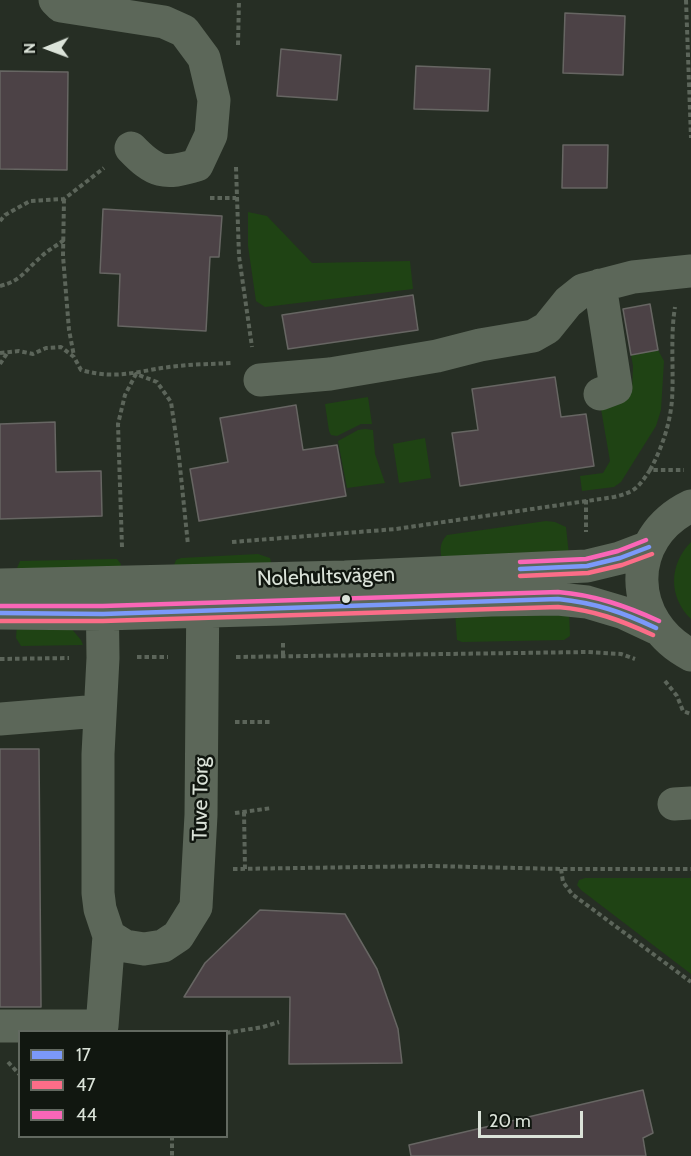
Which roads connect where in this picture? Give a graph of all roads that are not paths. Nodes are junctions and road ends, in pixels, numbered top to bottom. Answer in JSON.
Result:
{"nodes":[{"id":1,"x":55,"y":0,"type":"edge"},
{"id":2,"x":131,"y":148,"type":"road end"},
{"id":3,"x":687,"y":271,"type":"edge"},
{"id":4,"x":600,"y":285,"type":"junction"},
{"id":5,"x":257,"y":370,"type":"road end"},
{"id":6,"x":600,"y":394,"type":"dead end"},
{"id":7,"x":688,"y":503,"type":"edge"},
{"id":8,"x":649,"y":547,"type":"junction"},
{"id":9,"x":0,"y":585,"type":"edge"},
{"id":10,"x":203,"y":596,"type":"junction"},
{"id":11,"x":103,"y":598,"type":"junction"},
{"id":12,"x":0,"y":614,"type":"edge"},
{"id":13,"x":657,"y":628,"type":"junction"},
{"id":14,"x":691,"y":655,"type":"edge"},
{"id":15,"x":99,"y":711,"type":"junction"},
{"id":16,"x":0,"y":719,"type":"edge"},
{"id":17,"x":109,"y":936,"type":"junction"},
{"id":18,"x":0,"y":1026,"type":"edge"}],
"edges":[{"from":1,"to":2,"type":"street"},
{"from":3,"to":4,"type":"street"},
{"from":4,"to":5,"type":"street"},
{"from":4,"to":6,"type":"street"},
{"from":7,"to":8,"type":"street","name":"Nolehultsvägen"},
{"from":8,"to":10,"type":"street","name":"Nolehultsvägen"},
{"from":8,"to":13,"type":"street","name":"Nolehultsvägen"},
{"from":9,"to":11,"type":"street","name":"Nolehultsvägen"},
{"from":10,"to":11,"type":"street","name":"Nolehultsvägen"},
{"from":10,"to":13,"type":"street","name":"Nolehultsvägen"},
{"from":10,"to":17,"type":"street","name":"Tuve Torg"},
{"from":11,"to":12,"type":"street","name":"Nolehultsvägen"},
{"from":11,"to":15,"type":"street"},
{"from":13,"to":14,"type":"street","name":"Nolehultsvägen"},
{"from":15,"to":16,"type":"street"},
{"from":15,"to":17,"type":"street"},
{"from":17,"to":18,"type":"street"}]}
